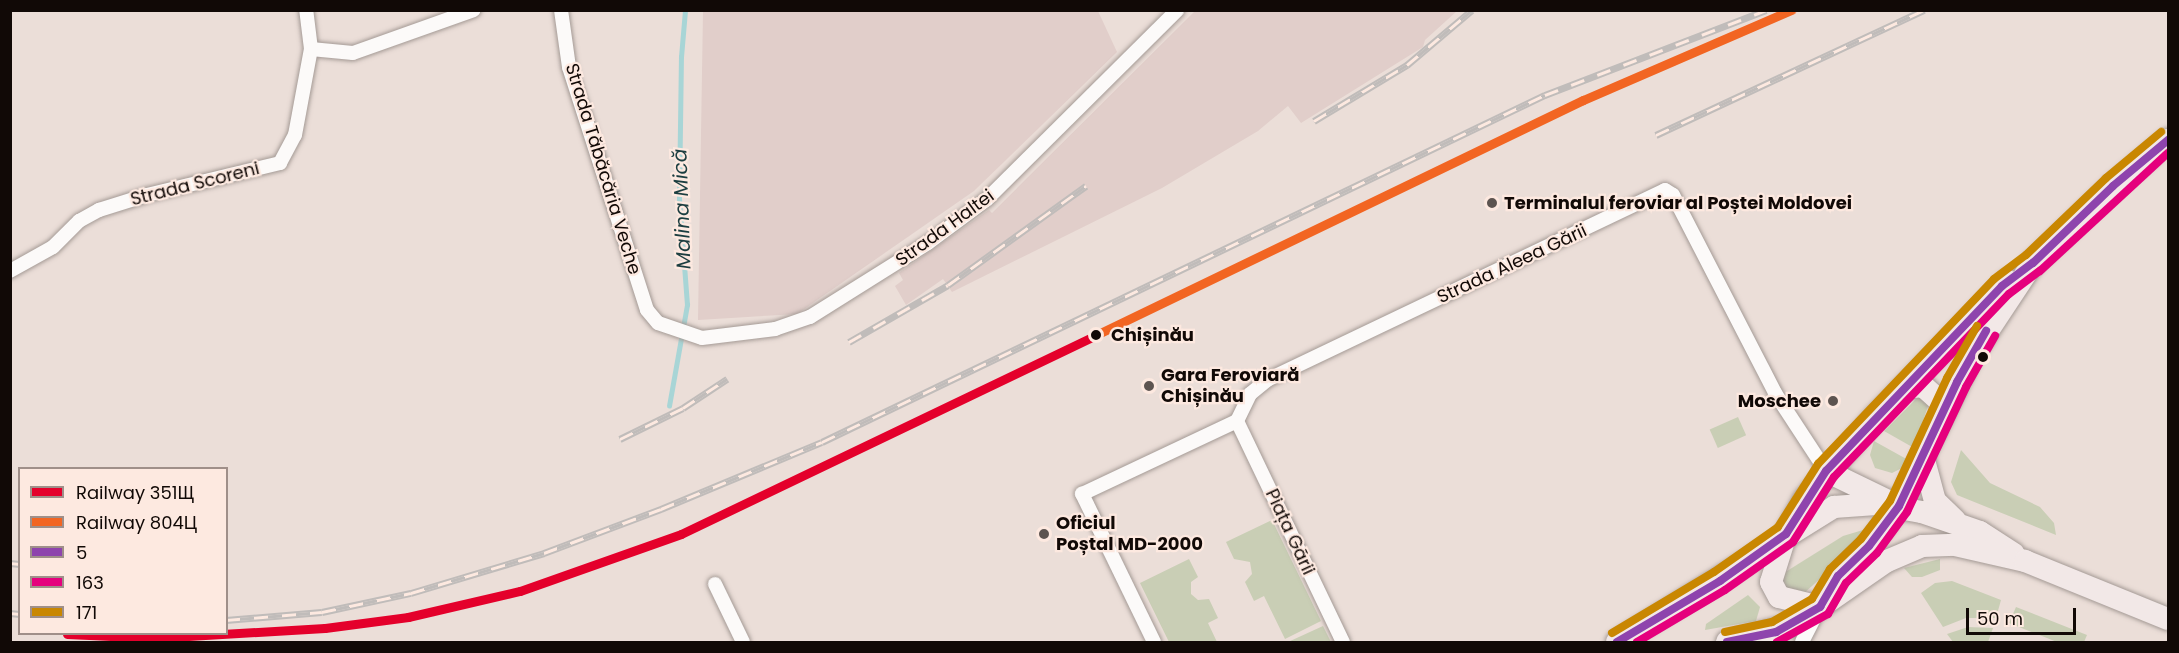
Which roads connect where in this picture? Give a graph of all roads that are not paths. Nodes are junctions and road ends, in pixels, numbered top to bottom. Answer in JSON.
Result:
{"nodes":[{"id":1,"x":306,"y":10,"type":"edge"},
{"id":2,"x":474,"y":10,"type":"edge"},
{"id":3,"x":561,"y":10,"type":"edge"},
{"id":4,"x":1177,"y":10,"type":"edge"},
{"id":5,"x":311,"y":49,"type":"junction"},
{"id":6,"x":2169,"y":140,"type":"edge"},
{"id":7,"x":2033,"y":263,"type":"junction"},
{"id":8,"x":10,"y":271,"type":"edge"},
{"id":9,"x":663,"y":325,"type":"joint"},
{"id":10,"x":1904,"y":388,"type":"junction"},
{"id":11,"x":1946,"y":407,"type":"junction"},
{"id":12,"x":1237,"y":421,"type":"junction"},
{"id":13,"x":1924,"y":460,"type":"junction"},
{"id":14,"x":1826,"y":471,"type":"junction"},
{"id":15,"x":1899,"y":506,"type":"junction"},
{"id":16,"x":1957,"y":522,"type":"junction"},
{"id":17,"x":1786,"y":534,"type":"junction"},
{"id":18,"x":2025,"y":561,"type":"junction"},
{"id":19,"x":715,"y":584,"type":"dead end"},
{"id":20,"x":1820,"y":607,"type":"junction"},
{"id":21,"x":2169,"y":619,"type":"edge"},
{"id":22,"x":743,"y":642,"type":"edge"},
{"id":23,"x":1154,"y":642,"type":"edge"},
{"id":24,"x":1343,"y":642,"type":"edge"},
{"id":25,"x":1617,"y":642,"type":"edge"},
{"id":26,"x":1726,"y":642,"type":"edge"},
{"id":27,"x":1802,"y":642,"type":"edge"}],
"edges":[{"from":1,"to":5,"type":"street","name":"Strada Scoreni"},
{"from":2,"to":5,"type":"street"},
{"from":3,"to":9,"type":"street","name":"Strada Tăbăcăria Veche"},
{"from":4,"to":9,"type":"street","name":"Strada Haltei"},
{"from":5,"to":8,"type":"street","name":"Strada Scoreni"},
{"from":6,"to":7,"type":"main road"},
{"from":7,"to":10,"type":"main road"},
{"from":7,"to":11,"type":"main road"},
{"from":10,"to":11,"type":"main road"},
{"from":10,"to":14,"type":"main road"},
{"from":11,"to":13,"type":"main road"},
{"from":12,"to":14,"type":"street","name":"Strada Aleea Gării"},
{"from":12,"to":23,"type":"street"},
{"from":12,"to":24,"type":"street","name":"Piața Gării"},
{"from":13,"to":15,"type":"main road"},
{"from":13,"to":16,"type":"main road"},
{"from":14,"to":15,"type":"main road"},
{"from":14,"to":17,"type":"main road"},
{"from":15,"to":16,"type":"main road"},
{"from":15,"to":17,"type":"main road"},
{"from":15,"to":20,"type":"main road"},
{"from":16,"to":18,"type":"main road"},
{"from":17,"to":20,"type":"main road"},
{"from":17,"to":25,"type":"main road"},
{"from":18,"to":20,"type":"main road"},
{"from":18,"to":21,"type":"main road"},
{"from":19,"to":22,"type":"street"},
{"from":20,"to":26,"type":"main road"},
{"from":20,"to":27,"type":"street"}]}
